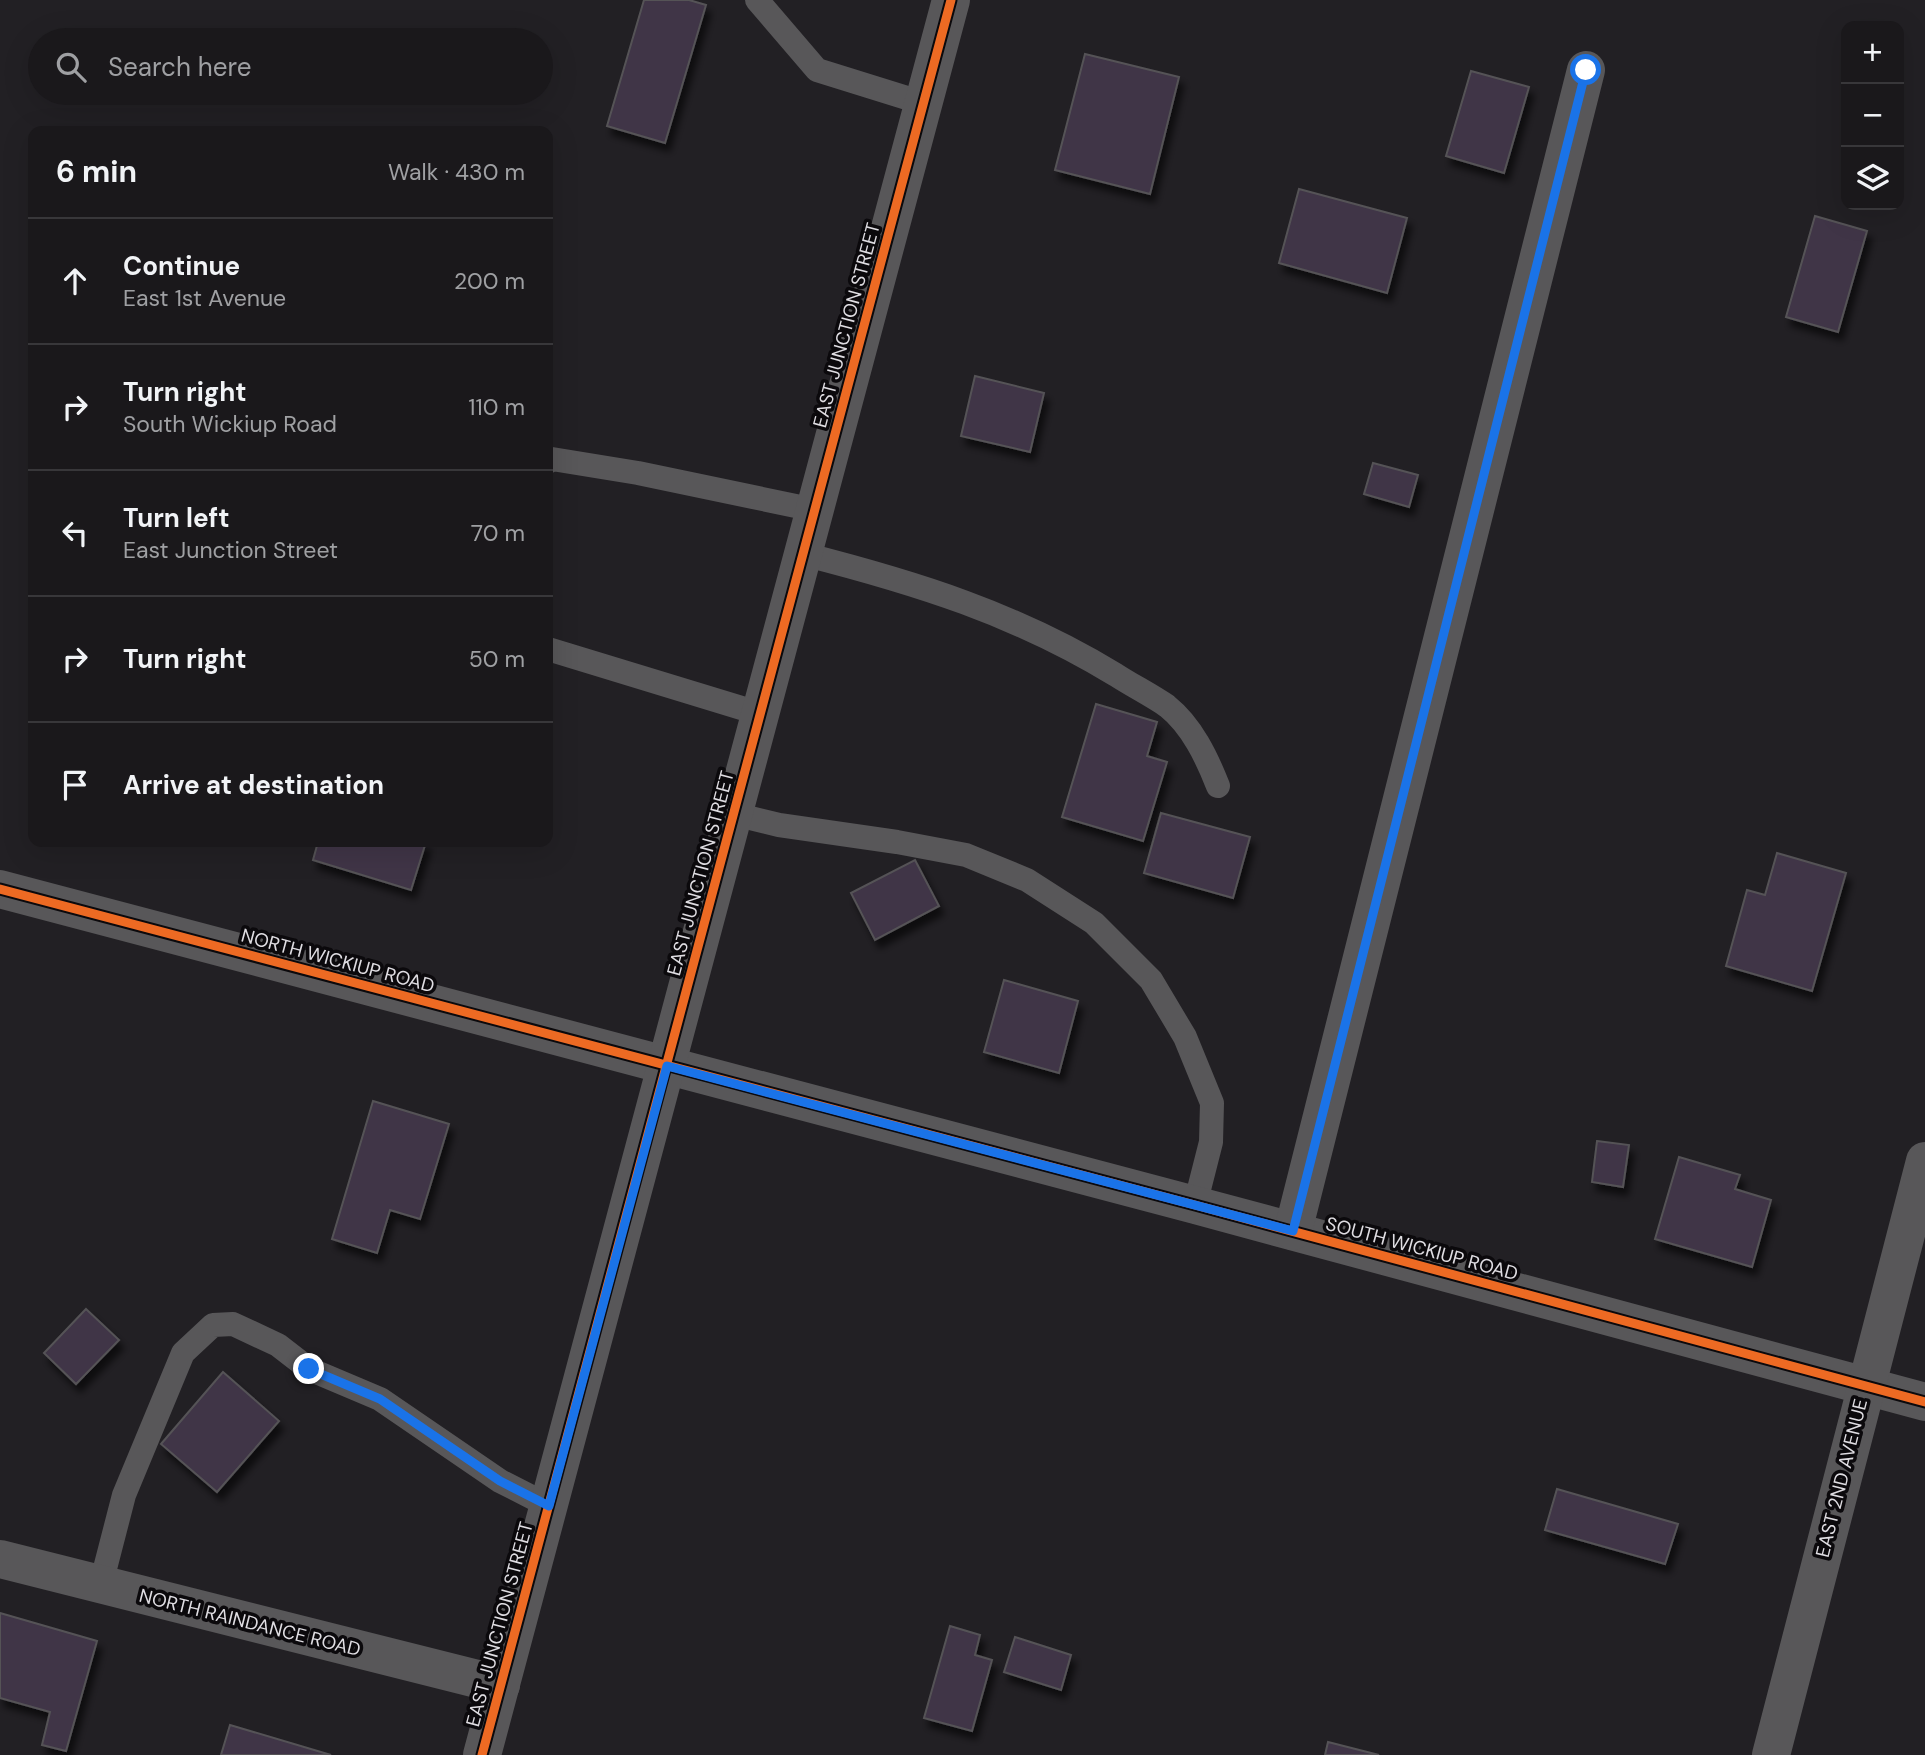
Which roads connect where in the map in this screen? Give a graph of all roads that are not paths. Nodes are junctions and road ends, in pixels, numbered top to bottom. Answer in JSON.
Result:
{"nodes":[{"id":1,"x":757,"y":0,"type":"edge"},
{"id":2,"x":951,"y":0,"type":"edge"},
{"id":3,"x":1586,"y":70,"type":"dead end"},
{"id":4,"x":923,"y":103,"type":"junction"},
{"id":5,"x":553,"y":459,"type":"edge"},
{"id":6,"x":815,"y":510,"type":"junction"},
{"id":7,"x":803,"y":554,"type":"junction"},
{"id":8,"x":553,"y":651,"type":"edge"},
{"id":9,"x":761,"y":714,"type":"junction"},
{"id":10,"x":1218,"y":786,"type":"dead end"},
{"id":11,"x":734,"y":814,"type":"junction"},
{"id":12,"x":0,"y":888,"type":"edge"},
{"id":13,"x":667,"y":1066,"type":"junction"},
{"id":14,"x":1925,"y":1161,"type":"edge"},
{"id":15,"x":1195,"y":1205,"type":"junction"},
{"id":16,"x":1293,"y":1231,"type":"junction"},
{"id":17,"x":1865,"y":1386,"type":"junction"},
{"id":18,"x":1925,"y":1402,"type":"edge"},
{"id":19,"x":549,"y":1506,"type":"junction"},
{"id":20,"x":0,"y":1559,"type":"edge"},
{"id":21,"x":101,"y":1584,"type":"junction"},
{"id":22,"x":501,"y":1685,"type":"junction"},
{"id":23,"x":482,"y":1755,"type":"edge"},
{"id":24,"x":1771,"y":1755,"type":"edge"}],
"edges":[{"from":1,"to":4,"type":"lane"},
{"from":2,"to":4,"type":"street","name":"EAST JUNCTION STREET"},
{"from":3,"to":16,"type":"street"},
{"from":4,"to":6,"type":"street","name":"EAST JUNCTION STREET"},
{"from":5,"to":6,"type":"lane"},
{"from":6,"to":7,"type":"street","name":"EAST JUNCTION STREET"},
{"from":7,"to":9,"type":"street","name":"EAST JUNCTION STREET"},
{"from":7,"to":10,"type":"lane"},
{"from":8,"to":9,"type":"lane"},
{"from":9,"to":11,"type":"street","name":"EAST JUNCTION STREET"},
{"from":11,"to":13,"type":"street","name":"EAST JUNCTION STREET"},
{"from":11,"to":15,"type":"lane"},
{"from":12,"to":13,"type":"street","name":"NORTH WICKIUP ROAD"},
{"from":13,"to":15,"type":"street","name":"SOUTH WICKIUP ROAD"},
{"from":13,"to":19,"type":"street","name":"EAST JUNCTION STREET"},
{"from":14,"to":17,"type":"street","name":"EAST 2ND AVENUE"},
{"from":15,"to":16,"type":"street","name":"SOUTH WICKIUP ROAD"},
{"from":16,"to":17,"type":"street","name":"SOUTH WICKIUP ROAD"},
{"from":17,"to":18,"type":"street","name":"SOUTH WICKIUP ROAD"},
{"from":17,"to":24,"type":"street","name":"EAST 2ND AVENUE"},
{"from":19,"to":21,"type":"lane"},
{"from":19,"to":22,"type":"street","name":"EAST JUNCTION STREET"},
{"from":20,"to":21,"type":"street","name":"NORTH RAINDANCE ROAD"},
{"from":21,"to":22,"type":"street","name":"NORTH RAINDANCE ROAD"},
{"from":22,"to":23,"type":"street","name":"EAST JUNCTION STREET"}]}
